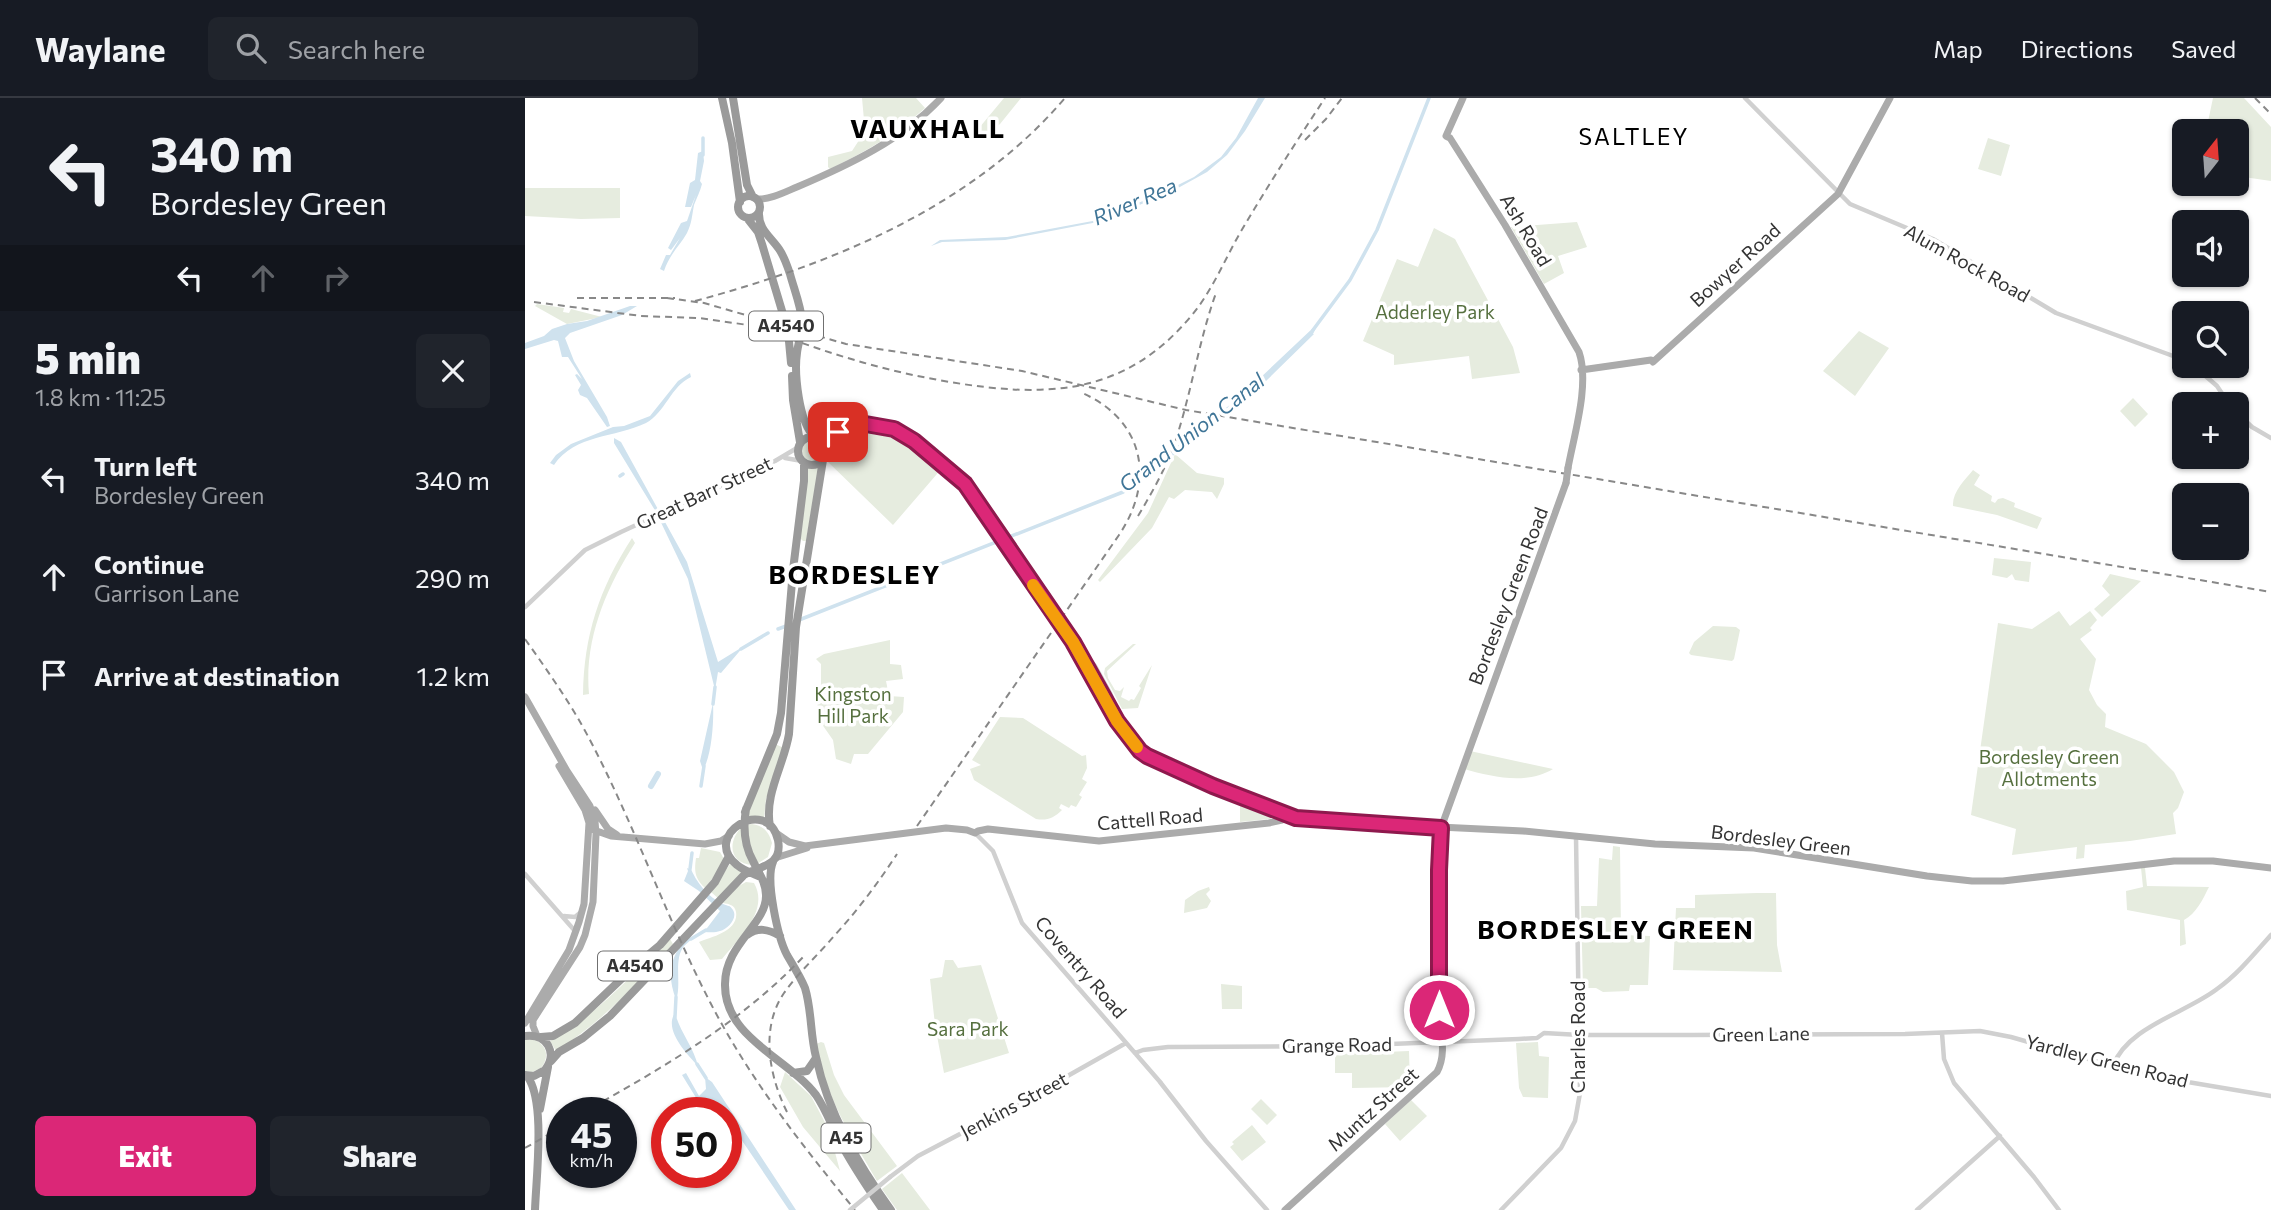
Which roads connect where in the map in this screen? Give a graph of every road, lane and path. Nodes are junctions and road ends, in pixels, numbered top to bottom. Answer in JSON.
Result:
{"nodes":[{"id":1,"x":722,"y":98,"type":"edge"},
{"id":2,"x":733,"y":98,"type":"edge"},
{"id":3,"x":1463,"y":98,"type":"edge"},
{"id":4,"x":1745,"y":98,"type":"edge"},
{"id":5,"x":1890,"y":98,"type":"edge"},
{"id":6,"x":941,"y":99,"type":"edge"},
{"id":7,"x":1838,"y":194,"type":"junction"},
{"id":8,"x":772,"y":197,"type":"junction"},
{"id":9,"x":754,"y":198,"type":"junction"},
{"id":10,"x":740,"y":202,"type":"junction"},
{"id":11,"x":759,"y":211,"type":"junction"},
{"id":12,"x":747,"y":218,"type":"junction"},
{"id":13,"x":2172,"y":356,"type":"edge"},
{"id":14,"x":1581,"y":370,"type":"junction"},
{"id":15,"x":2249,"y":424,"type":"edge"},
{"id":16,"x":817,"y":438,"type":"junction"},
{"id":17,"x":833,"y":438,"type":"junction"},
{"id":18,"x":2271,"y":438,"type":"edge"},
{"id":19,"x":799,"y":445,"type":"junction"},
{"id":20,"x":826,"y":451,"type":"junction"},
{"id":21,"x":780,"y":458,"type":"junction"},
{"id":22,"x":823,"y":460,"type":"junction"},
{"id":23,"x":803,"y":462,"type":"junction"},
{"id":24,"x":813,"y":522,"type":"junction"},
{"id":25,"x":797,"y":540,"type":"junction"},
{"id":26,"x":525,"y":607,"type":"edge"},
{"id":27,"x":525,"y":697,"type":"edge"},
{"id":28,"x":544,"y":731,"type":"junction"},
{"id":29,"x":586,"y":799,"type":"junction"},
{"id":30,"x":746,"y":810,"type":"junction"},
{"id":31,"x":1286,"y":815,"type":"junction"},
{"id":32,"x":744,"y":821,"type":"junction"},
{"id":33,"x":735,"y":825,"type":"junction"},
{"id":34,"x":771,"y":828,"type":"junction"},
{"id":35,"x":1441,"y":828,"type":"junction"},
{"id":36,"x":593,"y":830,"type":"junction"},
{"id":37,"x":975,"y":833,"type":"junction"},
{"id":38,"x":611,"y":836,"type":"junction"},
{"id":39,"x":729,"y":836,"type":"junction"},
{"id":40,"x":1576,"y":836,"type":"junction"},
{"id":41,"x":624,"y":837,"type":"junction"},
{"id":42,"x":596,"y":844,"type":"junction"},
{"id":43,"x":702,"y":844,"type":"junction"},
{"id":44,"x":817,"y":845,"type":"junction"},
{"id":45,"x":729,"y":855,"type":"junction"},
{"id":46,"x":774,"y":858,"type":"junction"},
{"id":47,"x":2271,"y":868,"type":"edge"},
{"id":48,"x":757,"y":873,"type":"junction"},
{"id":49,"x":525,"y":874,"type":"edge"},
{"id":50,"x":582,"y":912,"type":"junction"},
{"id":51,"x":560,"y":914,"type":"junction"},
{"id":52,"x":576,"y":932,"type":"junction"},
{"id":53,"x":585,"y":935,"type":"junction"},
{"id":54,"x":2271,"y":935,"type":"edge"},
{"id":55,"x":744,"y":936,"type":"junction"},
{"id":56,"x":780,"y":936,"type":"junction"},
{"id":57,"x":1439,"y":1013,"type":"joint"},
{"id":58,"x":525,"y":1023,"type":"edge"},
{"id":59,"x":1942,"y":1033,"type":"junction"},
{"id":60,"x":1580,"y":1035,"type":"junction"},
{"id":61,"x":525,"y":1036,"type":"edge"},
{"id":62,"x":539,"y":1037,"type":"junction"},
{"id":63,"x":1443,"y":1042,"type":"junction"},
{"id":64,"x":1126,"y":1043,"type":"junction"},
{"id":65,"x":1135,"y":1053,"type":"junction"},
{"id":66,"x":816,"y":1058,"type":"junction"},
{"id":67,"x":550,"y":1063,"type":"junction"},
{"id":68,"x":2113,"y":1066,"type":"junction"},
{"id":69,"x":793,"y":1073,"type":"junction"},
{"id":70,"x":526,"y":1075,"type":"edge"},
{"id":71,"x":2271,"y":1096,"type":"edge"},
{"id":72,"x":538,"y":1123,"type":"junction"},
{"id":73,"x":2000,"y":1136,"type":"junction"},
{"id":74,"x":535,"y":1210,"type":"edge"},
{"id":75,"x":850,"y":1210,"type":"edge"},
{"id":76,"x":883,"y":1210,"type":"edge"},
{"id":77,"x":891,"y":1210,"type":"edge"},
{"id":78,"x":1264,"y":1210,"type":"edge"},
{"id":79,"x":1285,"y":1210,"type":"edge"},
{"id":80,"x":1501,"y":1210,"type":"edge"},
{"id":81,"x":1917,"y":1210,"type":"edge"},
{"id":82,"x":2059,"y":1210,"type":"edge"}],
"edges":[{"from":1,"to":10,"type":"highway","number":"A4540"},
{"from":2,"to":9,"type":"highway","number":"A4540"},
{"from":3,"to":14,"type":"main road","name":"Ash Road"},
{"from":4,"to":7,"type":"street","name":"Alum Rock Road"},
{"from":5,"to":7,"type":"main road","name":"Bowyer Road"},
{"from":6,"to":8,"type":"main road"},
{"from":7,"to":13,"type":"street","name":"Alum Rock Road"},
{"from":7,"to":14,"type":"main road","name":"Bowyer Road"},
{"from":8,"to":9,"type":"main road"},
{"from":8,"to":11,"type":"main road"},
{"from":9,"to":10,"type":"highway"},
{"from":9,"to":11,"type":"highway","number":"A4540"},
{"from":10,"to":12,"type":"highway","number":"A4540"},
{"from":11,"to":12,"type":"highway"},
{"from":11,"to":16,"type":"highway","number":"A4540"},
{"from":12,"to":19,"type":"highway","number":"A4540"},
{"from":14,"to":35,"type":"main road","name":"Bordesley Green Road","bridge":true},
{"from":15,"to":18,"type":"street"},
{"from":16,"to":17,"type":"street"},
{"from":16,"to":19,"type":"highway"},
{"from":16,"to":20,"type":"highway","number":"A4540"},
{"from":17,"to":20,"type":"street"},
{"from":17,"to":31,"type":"street","bridge":true},
{"from":19,"to":21,"type":"street","name":"Great Barr Street"},
{"from":19,"to":23,"type":"highway","number":"A4540"},
{"from":20,"to":22,"type":"highway"},
{"from":21,"to":23,"type":"street","name":"Great Barr Street"},
{"from":21,"to":26,"type":"street","name":"Great Barr Street"},
{"from":22,"to":23,"type":"highway"},
{"from":22,"to":24,"type":"highway"},
{"from":23,"to":25,"type":"highway","number":"A4540"},
{"from":24,"to":25,"type":"highway"},
{"from":24,"to":34,"type":"highway"},
{"from":25,"to":30,"type":"highway","number":"A4540"},
{"from":27,"to":28,"type":"main road"},
{"from":28,"to":29,"type":"main road"},
{"from":28,"to":36,"type":"main road"},
{"from":29,"to":36,"type":"main road"},
{"from":29,"to":41,"type":"main road"},
{"from":30,"to":32,"type":"highway","number":"A45"},
{"from":30,"to":33,"type":"highway","number":"A4540"},
{"from":31,"to":35,"type":"main road","name":"Bordesley Green"},
{"from":31,"to":37,"type":"main road","name":"Cattell Road"},
{"from":32,"to":33,"type":"highway"},
{"from":32,"to":34,"type":"highway"},
{"from":32,"to":48,"type":"highway","number":"A45"},
{"from":33,"to":39,"type":"highway","number":"A4540"},
{"from":34,"to":44,"type":"main road"},
{"from":34,"to":46,"type":"highway"},
{"from":35,"to":40,"type":"main road","name":"Bordesley Green"},
{"from":35,"to":57,"type":"main road","name":"Bordesley Green Road"},
{"from":36,"to":38,"type":"main road"},
{"from":36,"to":42,"type":"main road"},
{"from":36,"to":50,"type":"main road"},
{"from":37,"to":44,"type":"main road"},
{"from":37,"to":64,"type":"street","name":"Coventry Road"},
{"from":38,"to":41,"type":"main road"},
{"from":38,"to":42,"type":"main road"},
{"from":39,"to":43,"type":"main road"},
{"from":39,"to":45,"type":"highway","number":"A4540"},
{"from":40,"to":47,"type":"main road","name":"Bordesley Green"},
{"from":40,"to":60,"type":"street","name":"Charles Road"},
{"from":41,"to":43,"type":"main road"},
{"from":42,"to":53,"type":"main road"},
{"from":43,"to":45,"type":"main road"},
{"from":44,"to":46,"type":"main road"},
{"from":45,"to":48,"type":"highway"},
{"from":45,"to":62,"type":"highway","number":"A4540"},
{"from":46,"to":48,"type":"highway","number":"A4540"},
{"from":46,"to":56,"type":"highway","number":"A45"},
{"from":48,"to":55,"type":"highway","number":"A45"},
{"from":48,"to":67,"type":"highway","number":"A4540"},
{"from":49,"to":51,"type":"street"},
{"from":50,"to":51,"type":"street"},
{"from":50,"to":52,"type":"main road"},
{"from":51,"to":52,"type":"street"},
{"from":52,"to":53,"type":"main road"},
{"from":52,"to":58,"type":"main road"},
{"from":53,"to":62,"type":"main road"},
{"from":54,"to":68,"type":"street"},
{"from":55,"to":56,"type":"highway"},
{"from":55,"to":69,"type":"highway","number":"A45"},
{"from":56,"to":66,"type":"highway","number":"A45"},
{"from":57,"to":63,"type":"main road","name":"Muntz Street"},
{"from":59,"to":60,"type":"street","name":"Green Lane"},
{"from":59,"to":68,"type":"street","name":"Yardley Green Road"},
{"from":59,"to":73,"type":"street"},
{"from":60,"to":63,"type":"street","name":"Grange Road"},
{"from":60,"to":80,"type":"street","name":"Charles Road"},
{"from":61,"to":62,"type":"highway"},
{"from":62,"to":67,"type":"highway"},
{"from":63,"to":65,"type":"street","name":"Grange Road"},
{"from":63,"to":79,"type":"main road","name":"Muntz Street"},
{"from":64,"to":65,"type":"street","name":"Coventry Road"},
{"from":64,"to":75,"type":"street","name":"Jenkins Street","bridge":true},
{"from":65,"to":78,"type":"street","name":"Coventry Road"},
{"from":66,"to":69,"type":"highway"},
{"from":66,"to":77,"type":"highway","number":"A45"},
{"from":67,"to":70,"type":"highway"},
{"from":67,"to":72,"type":"highway"},
{"from":68,"to":71,"type":"street","name":"Yardley Green Road"},
{"from":69,"to":76,"type":"highway","number":"A45"},
{"from":70,"to":72,"type":"highway"},
{"from":72,"to":74,"type":"highway"},
{"from":73,"to":81,"type":"street"},
{"from":73,"to":82,"type":"street"}]}
